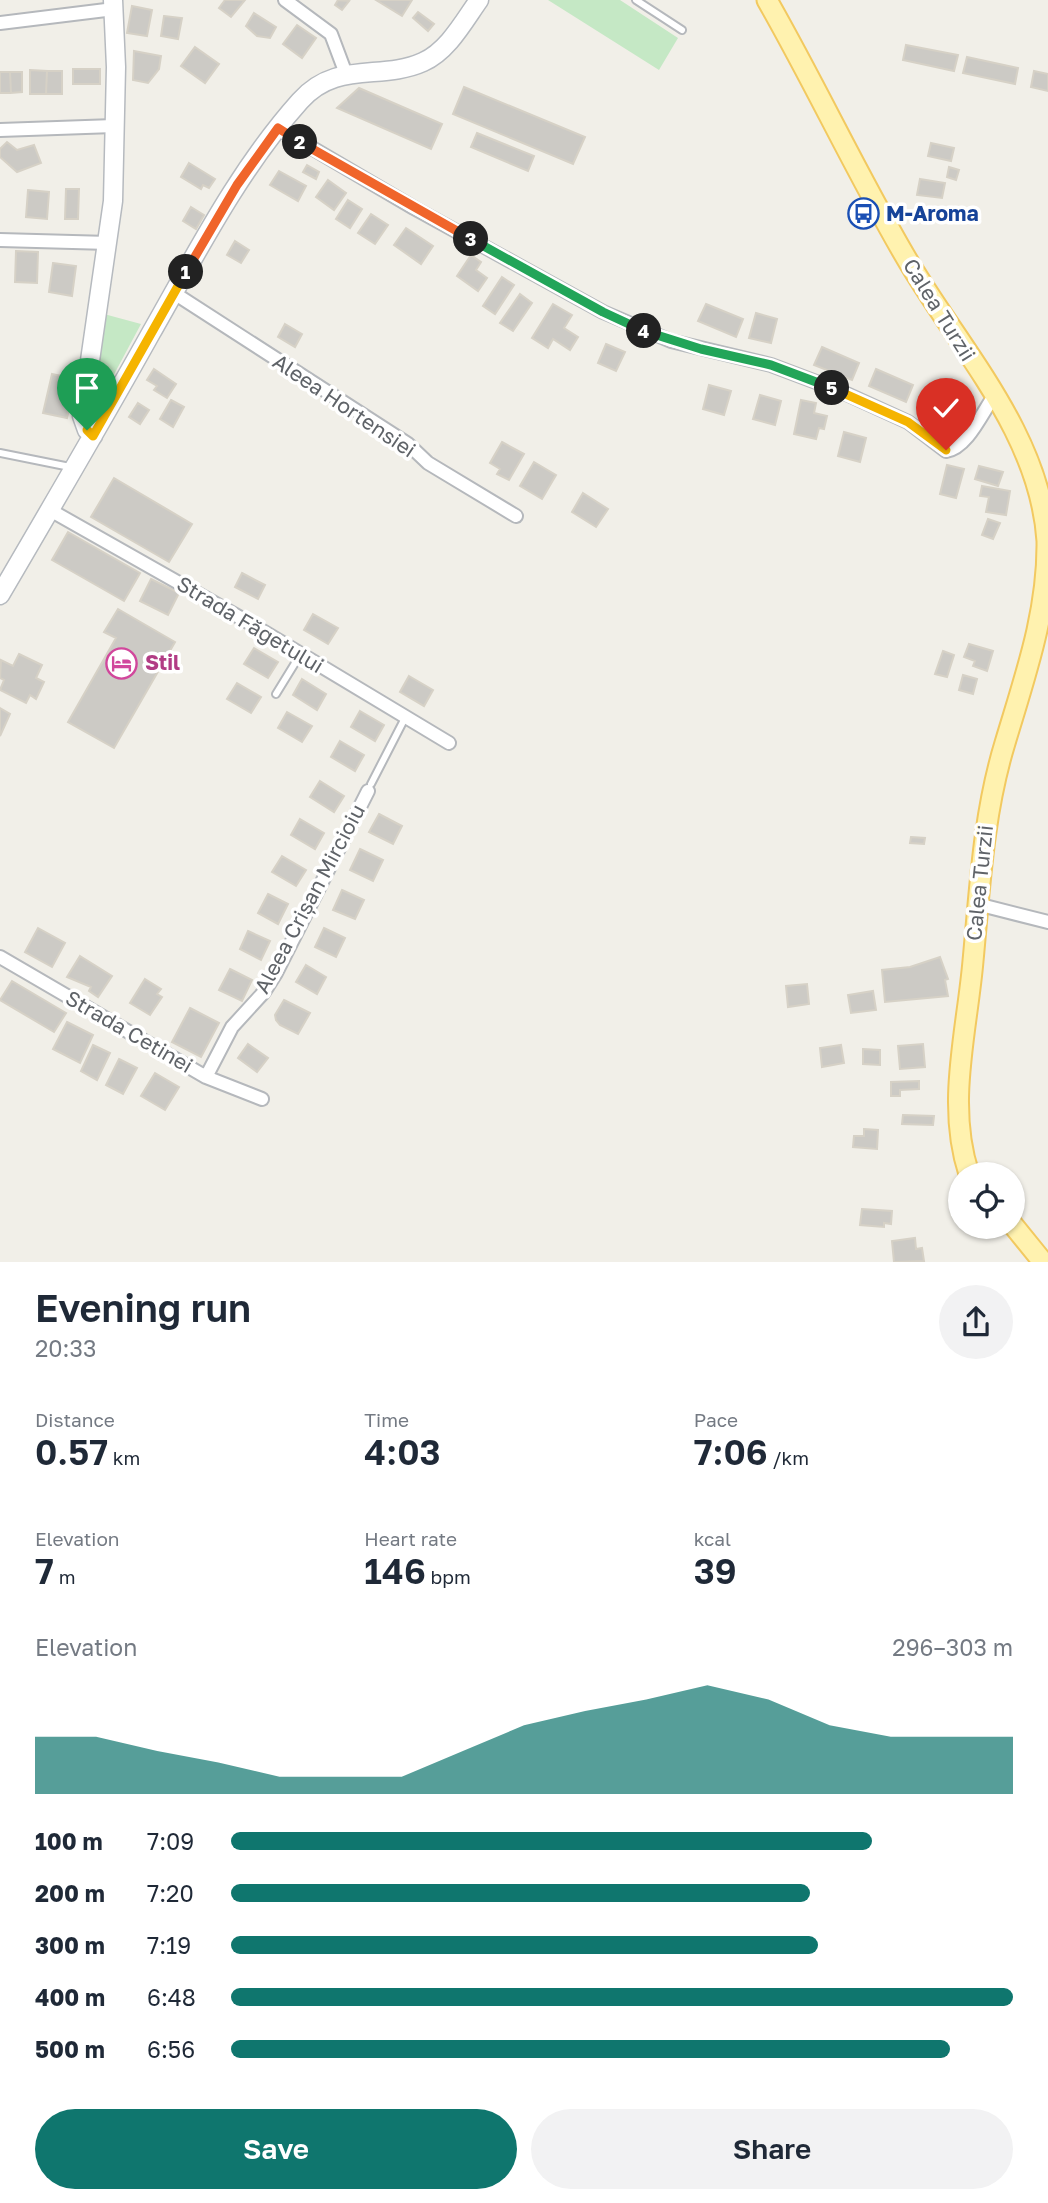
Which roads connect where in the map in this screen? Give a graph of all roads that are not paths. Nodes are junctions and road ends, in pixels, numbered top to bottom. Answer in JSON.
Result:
{"nodes":[{"id":1,"x":285,"y":0,"type":"edge"},
{"id":2,"x":479,"y":0,"type":"edge"},
{"id":3,"x":636,"y":0,"type":"edge"},
{"id":4,"x":767,"y":0,"type":"edge"},
{"id":5,"x":113,"y":5,"type":"edge"},
{"id":6,"x":0,"y":23,"type":"edge"},
{"id":7,"x":682,"y":30,"type":"dead end"},
{"id":8,"x":346,"y":74,"type":"junction"},
{"id":9,"x":0,"y":123,"type":"edge"},
{"id":10,"x":111,"y":126,"type":"junction"},
{"id":11,"x":278,"y":128,"type":"junction"},
{"id":12,"x":0,"y":130,"type":"edge"},
{"id":13,"x":0,"y":240,"type":"edge"},
{"id":14,"x":109,"y":243,"type":"junction"},
{"id":15,"x":174,"y":293,"type":"junction"},
{"id":16,"x":994,"y":396,"type":"junction"},
{"id":17,"x":93,"y":436,"type":"junction"},
{"id":18,"x":0,"y":453,"type":"edge"},
{"id":19,"x":74,"y":468,"type":"junction"},
{"id":20,"x":50,"y":510,"type":"junction"},
{"id":21,"x":516,"y":516,"type":"dead end"},
{"id":22,"x":0,"y":595,"type":"edge"},
{"id":23,"x":300,"y":655,"type":"junction"},
{"id":24,"x":276,"y":694,"type":"dead end"},
{"id":25,"x":406,"y":716,"type":"junction"},
{"id":26,"x":449,"y":743,"type":"dead end"},
{"id":27,"x":370,"y":787,"type":"joint"},
{"id":28,"x":977,"y":904,"type":"junction"},
{"id":29,"x":1048,"y":922,"type":"edge"},
{"id":30,"x":0,"y":957,"type":"edge"},
{"id":31,"x":973,"y":964,"type":"junction"},
{"id":32,"x":206,"y":1077,"type":"junction"},
{"id":33,"x":262,"y":1099,"type":"dead end"},
{"id":34,"x":966,"y":1162,"type":"edge"},
{"id":35,"x":980,"y":1162,"type":"edge"},
{"id":36,"x":1008,"y":1239,"type":"edge"},
{"id":37,"x":1024,"y":1239,"type":"edge"},
{"id":38,"x":1026,"y":1262,"type":"edge"},
{"id":39,"x":1043,"y":1262,"type":"edge"}],
"edges":[{"from":1,"to":8,"type":"street"},
{"from":2,"to":8,"type":"main road"},
{"from":3,"to":7,"type":"lane"},
{"from":4,"to":16,"type":"main road","name":"Calea Turzii"},
{"from":5,"to":6,"type":"street"},
{"from":5,"to":10,"type":"main road"},
{"from":8,"to":11,"type":"main road"},
{"from":9,"to":10,"type":"street"},
{"from":10,"to":12,"type":"street"},
{"from":10,"to":14,"type":"main road"},
{"from":11,"to":15,"type":"main road"},
{"from":11,"to":16,"type":"street"},
{"from":13,"to":14,"type":"street"},
{"from":14,"to":17,"type":"main road"},
{"from":15,"to":17,"type":"main road"},
{"from":15,"to":21,"type":"street","name":"Aleea Hortensiei"},
{"from":16,"to":28,"type":"main road","name":"Calea Turzii"},
{"from":17,"to":19,"type":"main road"},
{"from":18,"to":19,"type":"lane"},
{"from":19,"to":20,"type":"main road"},
{"from":20,"to":22,"type":"main road"},
{"from":20,"to":23,"type":"street","name":"Strada Făgetului"},
{"from":23,"to":24,"type":"lane"},
{"from":23,"to":25,"type":"street","name":"Strada Făgetului"},
{"from":25,"to":26,"type":"street","name":"Strada Făgetului"},
{"from":25,"to":27,"type":"lane"},
{"from":27,"to":32,"type":"street","name":"Aleea Crișan Mircioiu"},
{"from":28,"to":29,"type":"street"},
{"from":28,"to":31,"type":"main road","name":"Calea Turzii"},
{"from":30,"to":32,"type":"street","name":"Strada Cetinei"},
{"from":31,"to":34,"type":"main road","name":"Calea Turzii"},
{"from":31,"to":35,"type":"main road","name":"Calea Turzii"},
{"from":32,"to":33,"type":"street","name":"Strada Cetinei"},
{"from":36,"to":38,"type":"main road"},
{"from":37,"to":39,"type":"main road"}]}
